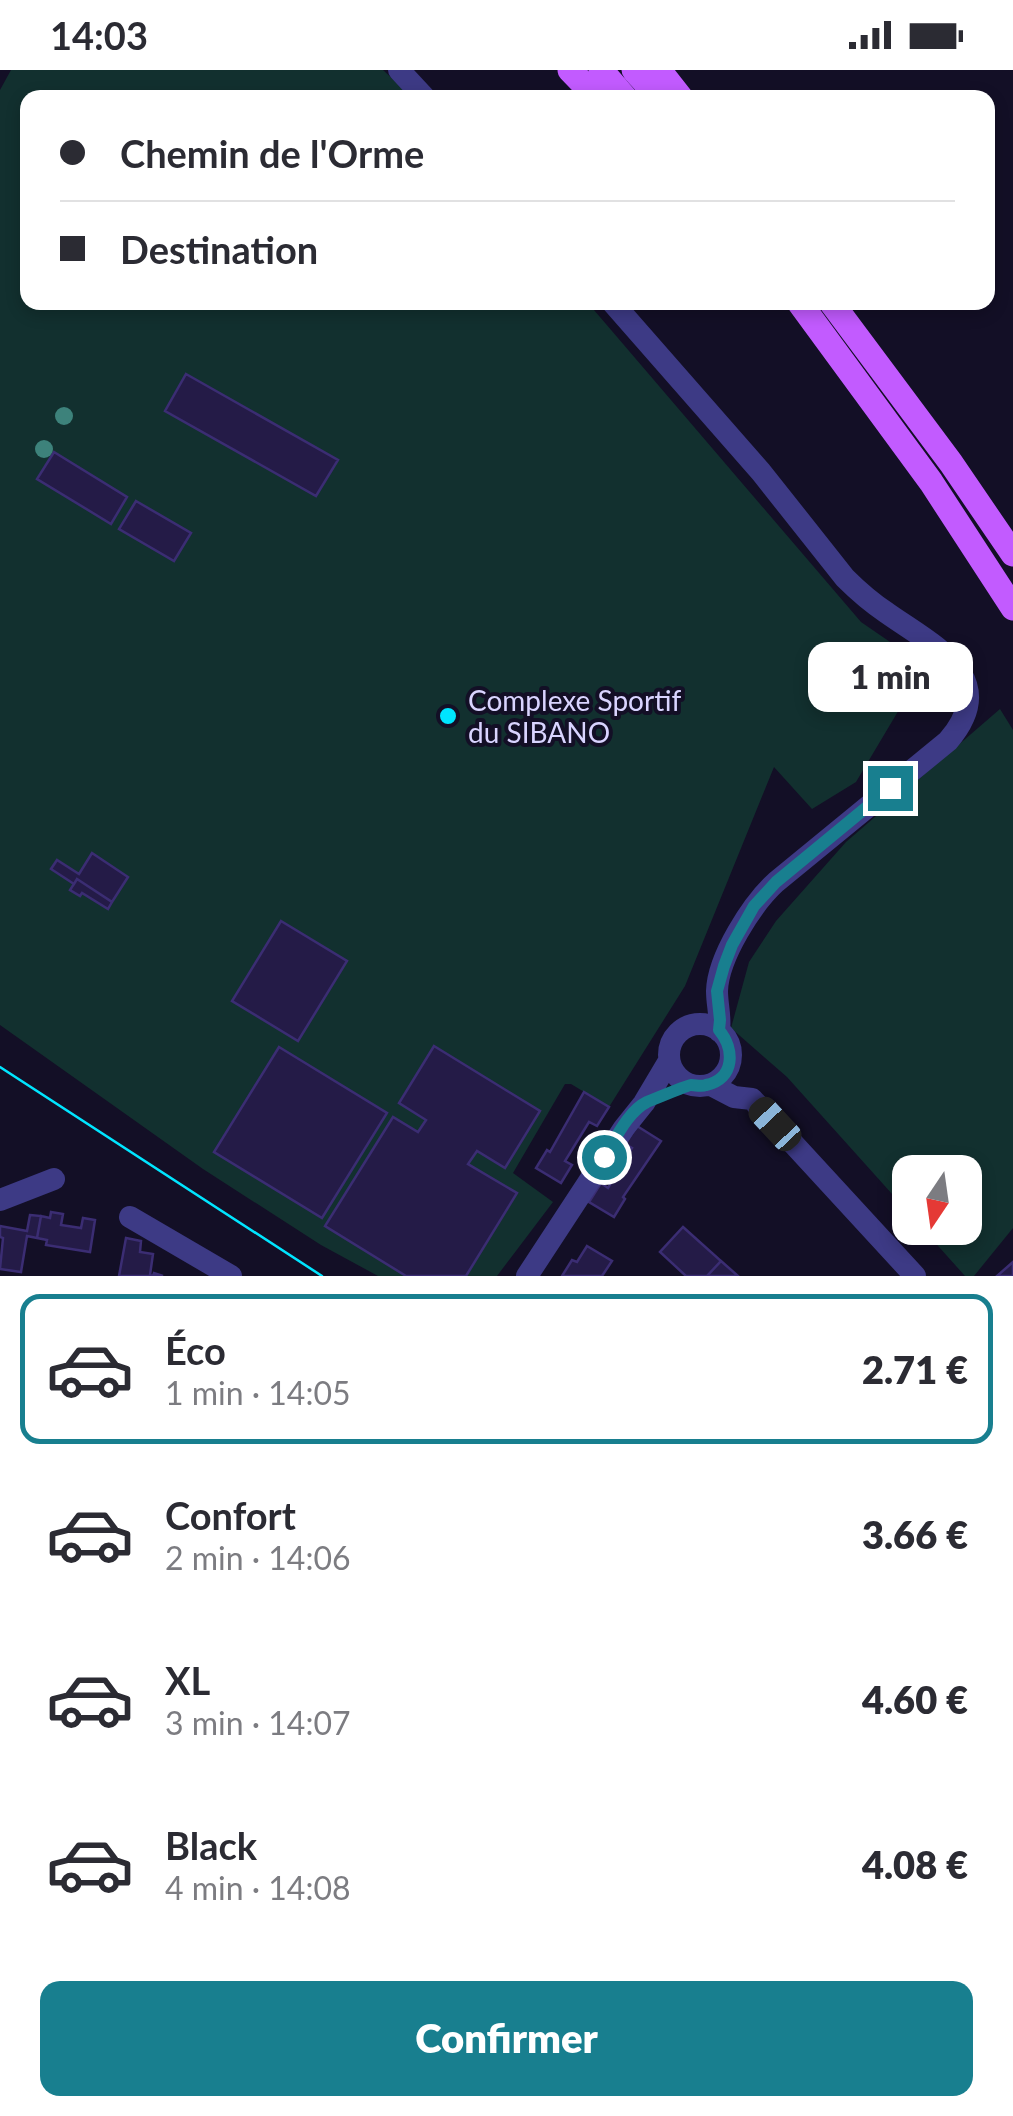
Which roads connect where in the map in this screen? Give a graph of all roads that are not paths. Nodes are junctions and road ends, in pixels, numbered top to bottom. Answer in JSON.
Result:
{"nodes":[{"id":1,"x":399,"y":70,"type":"edge"},
{"id":2,"x":570,"y":70,"type":"edge"},
{"id":3,"x":601,"y":70,"type":"edge"},
{"id":4,"x":634,"y":70,"type":"edge"},
{"id":5,"x":659,"y":70,"type":"edge"},
{"id":6,"x":418,"y":90,"type":"edge"},
{"id":7,"x":591,"y":90,"type":"edge"},
{"id":8,"x":618,"y":90,"type":"edge"},
{"id":9,"x":652,"y":90,"type":"edge"},
{"id":10,"x":675,"y":90,"type":"edge"},
{"id":11,"x":619,"y":310,"type":"edge"},
{"id":12,"x":804,"y":310,"type":"edge"},
{"id":13,"x":837,"y":310,"type":"edge"},
{"id":14,"x":1013,"y":554,"type":"edge"},
{"id":15,"x":1013,"y":608,"type":"edge"},
{"id":16,"x":707,"y":1027,"type":"junction"},
{"id":17,"x":731,"y":1059,"type":"junction"},
{"id":18,"x":668,"y":1061,"type":"junction"},
{"id":19,"x":700,"y":1085,"type":"junction"},
{"id":20,"x":752,"y":1099,"type":"junction"},
{"id":21,"x":644,"y":1103,"type":"junction"},
{"id":22,"x":54,"y":1179,"type":"dead end"},
{"id":23,"x":0,"y":1200,"type":"edge"},
{"id":24,"x":130,"y":1218,"type":"dead end"},
{"id":25,"x":231,"y":1276,"type":"edge"},
{"id":26,"x":527,"y":1276,"type":"edge"},
{"id":27,"x":915,"y":1276,"type":"edge"}],
"edges":[{"from":1,"to":6,"type":"street"},
{"from":2,"to":7,"type":"main road"},
{"from":3,"to":8,"type":"main road"},
{"from":4,"to":9,"type":"main road"},
{"from":5,"to":10,"type":"main road"},
{"from":11,"to":16,"type":"street"},
{"from":12,"to":15,"type":"main road"},
{"from":13,"to":14,"type":"main road"},
{"from":16,"to":17,"type":"street"},
{"from":16,"to":18,"type":"street"},
{"from":17,"to":19,"type":"street"},
{"from":17,"to":20,"type":"street"},
{"from":18,"to":19,"type":"street"},
{"from":18,"to":21,"type":"street"},
{"from":19,"to":20,"type":"street"},
{"from":19,"to":21,"type":"street"},
{"from":20,"to":27,"type":"street"},
{"from":21,"to":26,"type":"street"},
{"from":22,"to":23,"type":"street"},
{"from":24,"to":25,"type":"street"}]}
